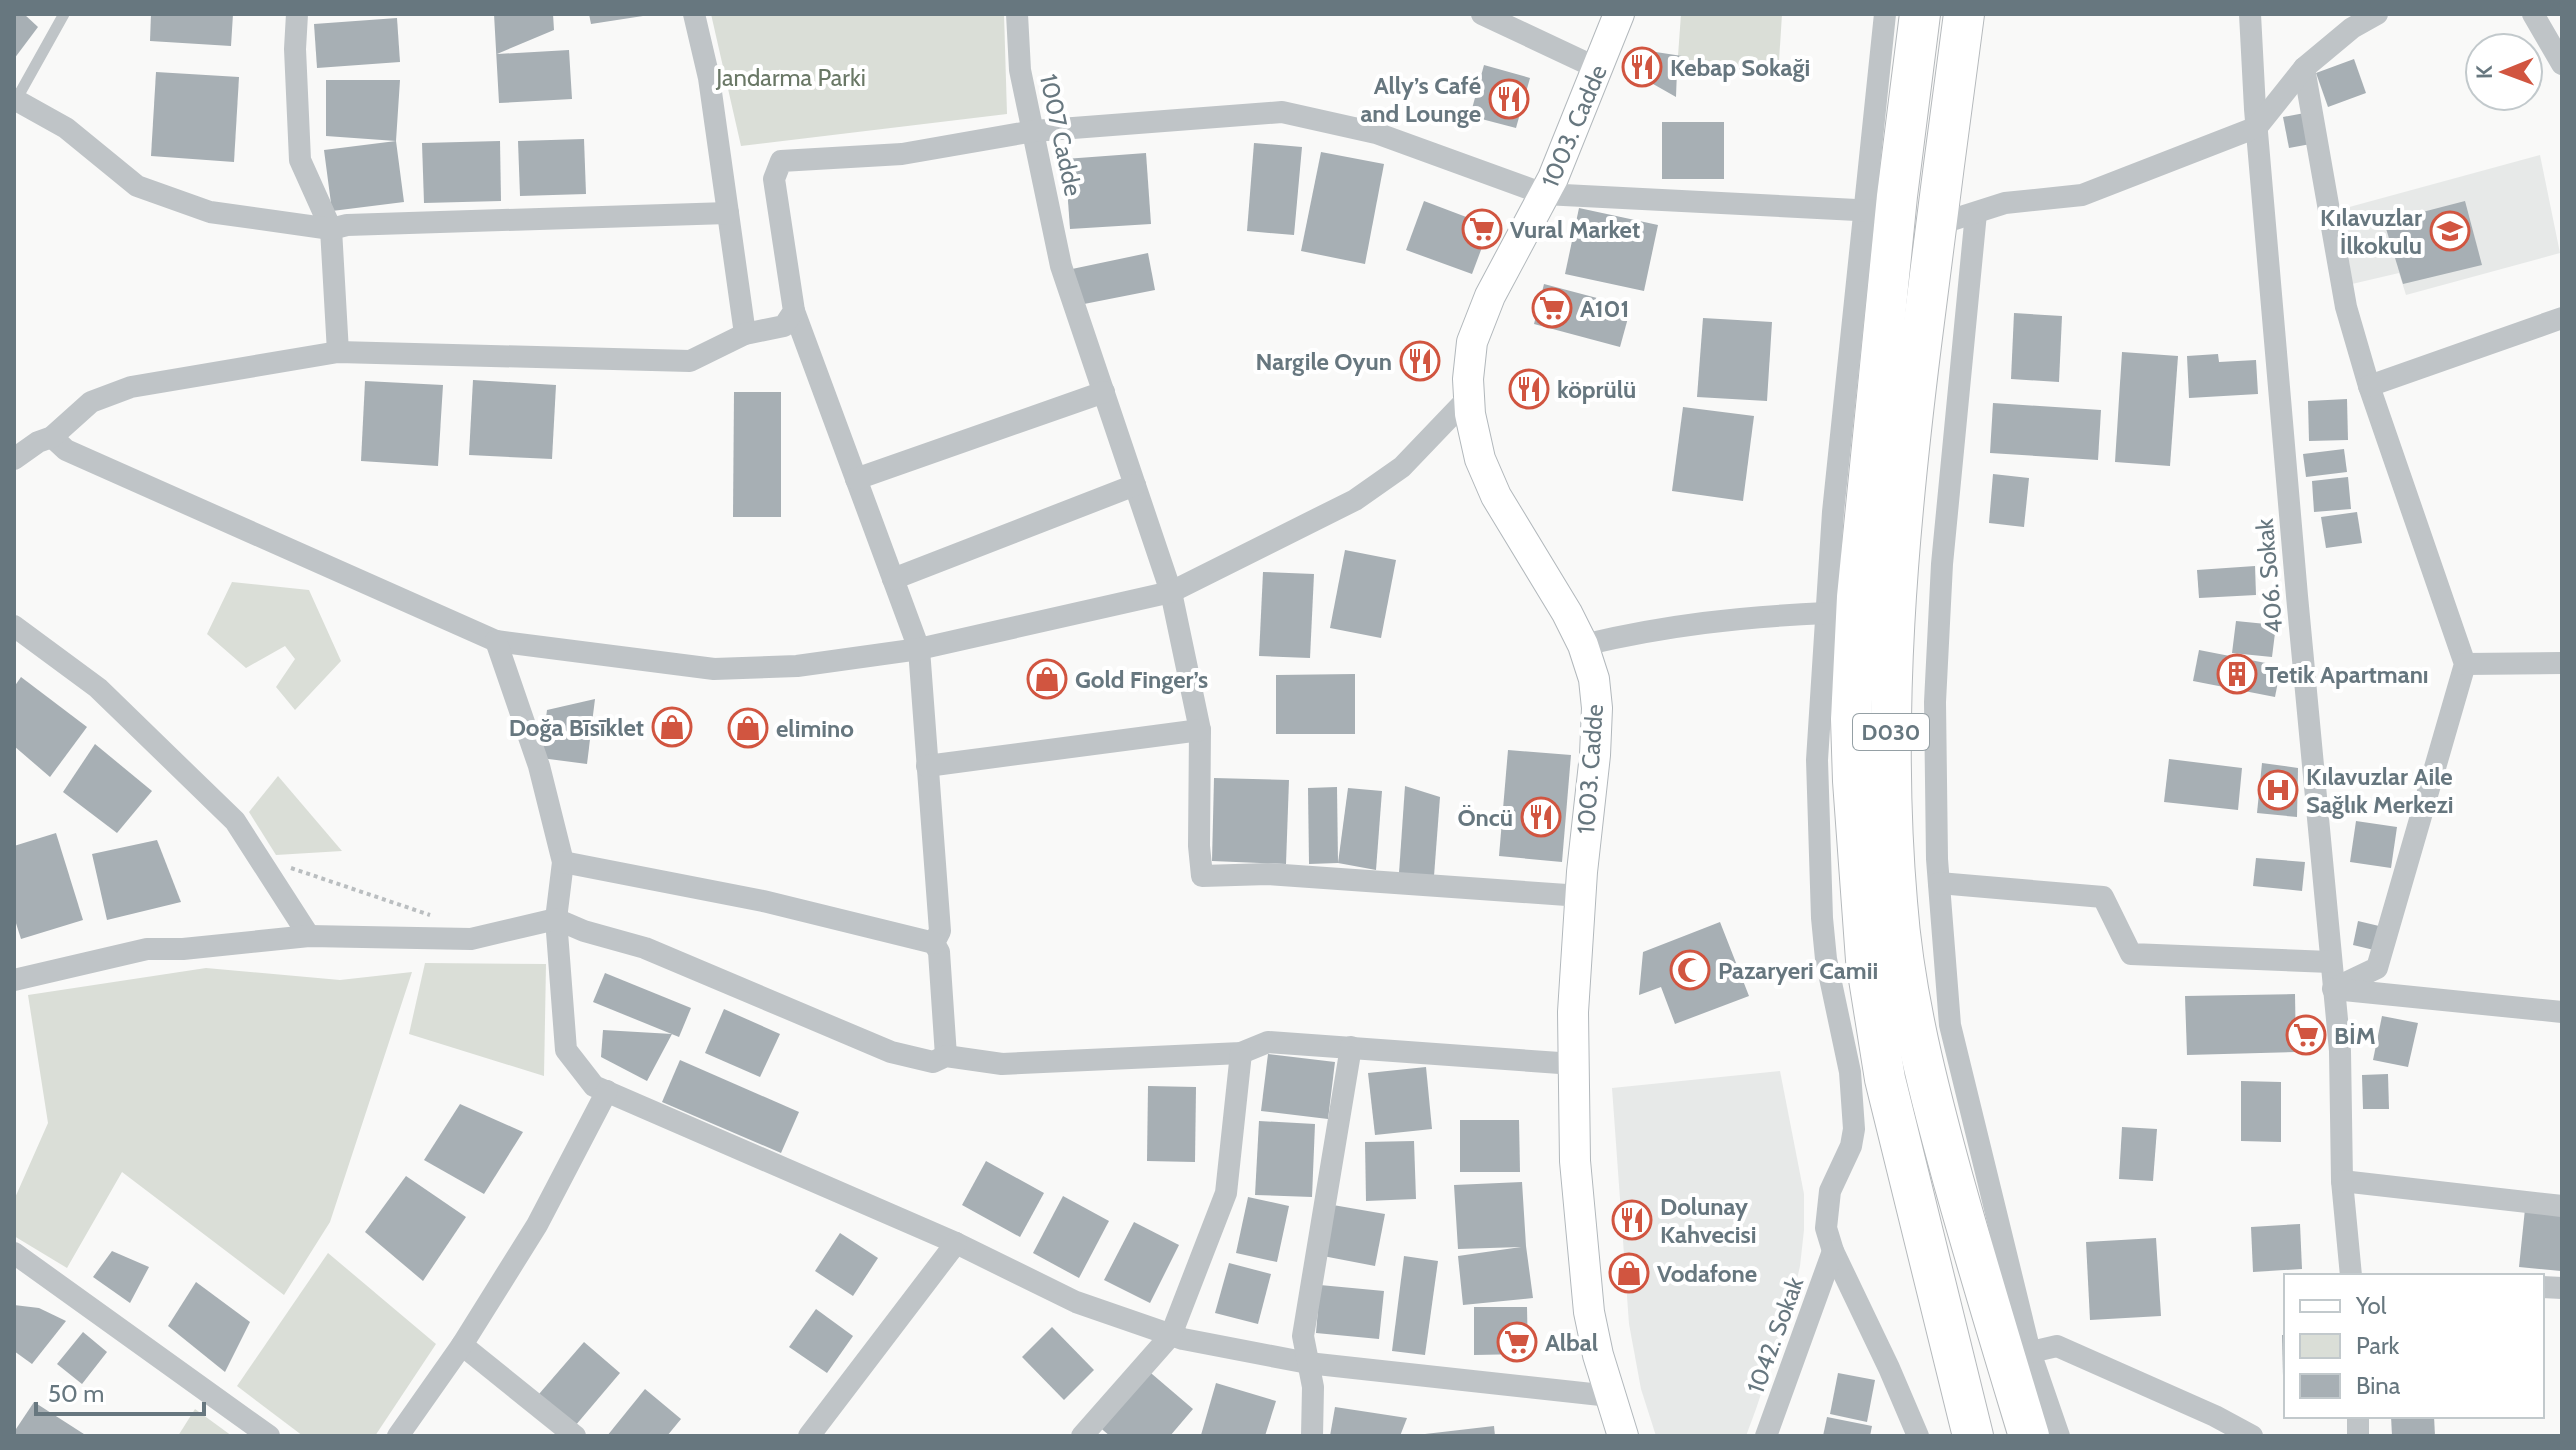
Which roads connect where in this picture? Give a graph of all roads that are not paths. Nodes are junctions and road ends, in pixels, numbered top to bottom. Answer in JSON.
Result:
{"nodes":[{"id":1,"x":64,"y":14,"type":"edge"},
{"id":2,"x":297,"y":14,"type":"edge"},
{"id":3,"x":694,"y":14,"type":"edge"},
{"id":4,"x":1017,"y":14,"type":"edge"},
{"id":5,"x":1482,"y":14,"type":"edge"},
{"id":6,"x":1619,"y":14,"type":"edge"},
{"id":7,"x":1885,"y":14,"type":"edge"},
{"id":8,"x":1920,"y":14,"type":"edge"},
{"id":9,"x":1964,"y":14,"type":"edge"},
{"id":10,"x":2250,"y":14,"type":"edge"},
{"id":11,"x":2377,"y":14,"type":"edge"},
{"id":12,"x":2533,"y":14,"type":"edge"},
{"id":13,"x":2562,"y":64,"type":"edge"},
{"id":14,"x":2304,"y":68,"type":"junction"},
{"id":15,"x":1599,"y":69,"type":"junction"},
{"id":16,"x":15,"y":99,"type":"edge"},
{"id":17,"x":2257,"y":127,"type":"junction"},
{"id":18,"x":1034,"y":131,"type":"junction"},
{"id":19,"x":1544,"y":194,"type":"junction"},
{"id":20,"x":1879,"y":212,"type":"junction"},
{"id":21,"x":728,"y":213,"type":"junction"},
{"id":22,"x":1976,"y":213,"type":"junction"},
{"id":23,"x":1936,"y":225,"type":"junction"},
{"id":24,"x":331,"y":229,"type":"junction"},
{"id":25,"x":794,"y":311,"type":"junction"},
{"id":26,"x":2562,"y":318,"type":"edge"},
{"id":27,"x":745,"y":334,"type":"junction"},
{"id":28,"x":338,"y":352,"type":"junction"},
{"id":29,"x":2369,"y":386,"type":"junction"},
{"id":30,"x":1104,"y":392,"type":"junction"},
{"id":31,"x":1469,"y":397,"type":"junction"},
{"id":32,"x":52,"y":437,"type":"junction"},
{"id":33,"x":14,"y":459,"type":"edge"},
{"id":34,"x":856,"y":479,"type":"junction"},
{"id":35,"x":1135,"y":485,"type":"junction"},
{"id":36,"x":893,"y":579,"type":"junction"},
{"id":37,"x":1171,"y":592,"type":"junction"},
{"id":38,"x":1826,"y":613,"type":"junction"},
{"id":39,"x":14,"y":626,"type":"edge"},
{"id":40,"x":496,"y":641,"type":"junction"},
{"id":41,"x":1583,"y":645,"type":"junction"},
{"id":42,"x":919,"y":649,"type":"junction"},
{"id":43,"x":2562,"y":663,"type":"edge"},
{"id":44,"x":2465,"y":664,"type":"junction"},
{"id":45,"x":1200,"y":730,"type":"junction"},
{"id":46,"x":927,"y":766,"type":"junction"},
{"id":47,"x":563,"y":862,"type":"junction"},
{"id":48,"x":1939,"y":883,"type":"junction"},
{"id":49,"x":1581,"y":896,"type":"junction"},
{"id":50,"x":556,"y":919,"type":"junction"},
{"id":51,"x":309,"y":936,"type":"junction"},
{"id":52,"x":934,"y":943,"type":"junction"},
{"id":53,"x":2330,"y":962,"type":"junction"},
{"id":54,"x":14,"y":980,"type":"edge"},
{"id":55,"x":2333,"y":989,"type":"junction"},
{"id":56,"x":2562,"y":1012,"type":"edge"},
{"id":57,"x":1351,"y":1047,"type":"junction"},
{"id":58,"x":1241,"y":1053,"type":"junction"},
{"id":59,"x":946,"y":1056,"type":"junction"},
{"id":60,"x":1574,"y":1064,"type":"junction"},
{"id":61,"x":607,"y":1091,"type":"junction"},
{"id":62,"x":2342,"y":1181,"type":"junction"},
{"id":63,"x":2562,"y":1206,"type":"edge"},
{"id":64,"x":956,"y":1243,"type":"junction"},
{"id":65,"x":1833,"y":1251,"type":"junction"},
{"id":66,"x":14,"y":1253,"type":"edge"},
{"id":67,"x":2351,"y":1274,"type":"edge"},
{"id":68,"x":1171,"y":1335,"type":"junction"},
{"id":69,"x":462,"y":1345,"type":"junction"},
{"id":70,"x":2017,"y":1355,"type":"junction"},
{"id":71,"x":1308,"y":1363,"type":"junction"},
{"id":72,"x":1610,"y":1396,"type":"junction"},
{"id":73,"x":269,"y":1436,"type":"edge"},
{"id":74,"x":398,"y":1436,"type":"edge"},
{"id":75,"x":575,"y":1436,"type":"edge"},
{"id":76,"x":809,"y":1436,"type":"edge"},
{"id":77,"x":1082,"y":1436,"type":"edge"},
{"id":78,"x":1312,"y":1436,"type":"edge"},
{"id":79,"x":1623,"y":1436,"type":"edge"},
{"id":80,"x":1766,"y":1436,"type":"edge"},
{"id":81,"x":1918,"y":1436,"type":"edge"},
{"id":82,"x":1973,"y":1436,"type":"edge"},
{"id":83,"x":2029,"y":1436,"type":"edge"},
{"id":84,"x":2059,"y":1436,"type":"edge"},
{"id":85,"x":2252,"y":1436,"type":"edge"}],
"edges":[{"from":1,"to":16,"type":"lane"},
{"from":2,"to":24,"type":"street"},
{"from":3,"to":21,"type":"street"},
{"from":4,"to":18,"type":"street","name":"1007 Cadde"},
{"from":5,"to":15,"type":"street"},
{"from":6,"to":15,"type":"main road","name":"1003. Cadde"},
{"from":7,"to":20,"type":"street"},
{"from":8,"to":20,"type":"highway","number":"D030"},
{"from":9,"to":23,"type":"highway","number":"D030"},
{"from":10,"to":17,"type":"street","name":"406. Sokak"},
{"from":11,"to":14,"type":"street"},
{"from":12,"to":13,"type":"street"},
{"from":14,"to":17,"type":"street"},
{"from":14,"to":29,"type":"street"},
{"from":15,"to":19,"type":"main road","name":"1003. Cadde"},
{"from":16,"to":24,"type":"street"},
{"from":17,"to":22,"type":"street"},
{"from":17,"to":53,"type":"street","name":"406. Sokak"},
{"from":18,"to":19,"type":"street"},
{"from":18,"to":25,"type":"street"},
{"from":18,"to":30,"type":"street","name":"1007 Cadde"},
{"from":19,"to":20,"type":"street"},
{"from":19,"to":31,"type":"main road","name":"1003. Cadde"},
{"from":20,"to":38,"type":"street"},
{"from":20,"to":82,"type":"highway","number":"D030"},
{"from":21,"to":24,"type":"street"},
{"from":21,"to":27,"type":"street"},
{"from":22,"to":23,"type":"street"},
{"from":22,"to":48,"type":"street"},
{"from":23,"to":70,"type":"highway","number":"D030"},
{"from":24,"to":28,"type":"street"},
{"from":25,"to":27,"type":"street"},
{"from":25,"to":34,"type":"street"},
{"from":26,"to":29,"type":"street"},
{"from":27,"to":28,"type":"street"},
{"from":28,"to":32,"type":"street"},
{"from":29,"to":44,"type":"street"},
{"from":30,"to":34,"type":"street"},
{"from":30,"to":35,"type":"street","name":"1007 Cadde"},
{"from":31,"to":37,"type":"street"},
{"from":31,"to":41,"type":"main road","name":"1003. Cadde"},
{"from":32,"to":33,"type":"street"},
{"from":32,"to":40,"type":"street"},
{"from":34,"to":36,"type":"street"},
{"from":35,"to":36,"type":"street"},
{"from":35,"to":37,"type":"street","name":"1007 Cadde"},
{"from":36,"to":42,"type":"street"},
{"from":37,"to":42,"type":"street"},
{"from":37,"to":45,"type":"street","name":"1007 Cadde"},
{"from":38,"to":41,"type":"street"},
{"from":38,"to":65,"type":"street"},
{"from":39,"to":51,"type":"street"},
{"from":40,"to":42,"type":"street"},
{"from":40,"to":47,"type":"street"},
{"from":41,"to":49,"type":"main road","name":"1003. Cadde"},
{"from":42,"to":46,"type":"street"},
{"from":43,"to":44,"type":"street"},
{"from":44,"to":55,"type":"street"},
{"from":45,"to":46,"type":"street"},
{"from":45,"to":49,"type":"street","name":"1007 Cadde"},
{"from":46,"to":52,"type":"street"},
{"from":47,"to":50,"type":"street"},
{"from":47,"to":52,"type":"street"},
{"from":48,"to":53,"type":"street"},
{"from":48,"to":70,"type":"street"},
{"from":49,"to":60,"type":"main road","name":"1003. Cadde"},
{"from":50,"to":51,"type":"street"},
{"from":50,"to":59,"type":"street"},
{"from":50,"to":61,"type":"street"},
{"from":51,"to":54,"type":"street"},
{"from":52,"to":59,"type":"street"},
{"from":53,"to":55,"type":"street","name":"406. Sokak"},
{"from":55,"to":56,"type":"street"},
{"from":55,"to":62,"type":"street","name":"406. Sokak"},
{"from":57,"to":58,"type":"street"},
{"from":57,"to":60,"type":"street"},
{"from":57,"to":71,"type":"street"},
{"from":58,"to":59,"type":"street"},
{"from":58,"to":68,"type":"street"},
{"from":60,"to":72,"type":"main road","name":"1003. Cadde"},
{"from":61,"to":64,"type":"street"},
{"from":61,"to":69,"type":"street"},
{"from":62,"to":63,"type":"street"},
{"from":62,"to":67,"type":"street","name":"406. Sokak"},
{"from":64,"to":68,"type":"street"},
{"from":64,"to":76,"type":"street"},
{"from":65,"to":80,"type":"street","name":"1042. Sokak"},
{"from":65,"to":81,"type":"street"},
{"from":66,"to":73,"type":"street"},
{"from":68,"to":71,"type":"street"},
{"from":68,"to":77,"type":"street"},
{"from":69,"to":74,"type":"street"},
{"from":69,"to":75,"type":"street"},
{"from":70,"to":83,"type":"highway","number":"D030"},
{"from":70,"to":84,"type":"street"},
{"from":70,"to":85,"type":"street"},
{"from":71,"to":72,"type":"street"},
{"from":71,"to":78,"type":"street"},
{"from":72,"to":79,"type":"main road","name":"1003. Cadde"}]}
